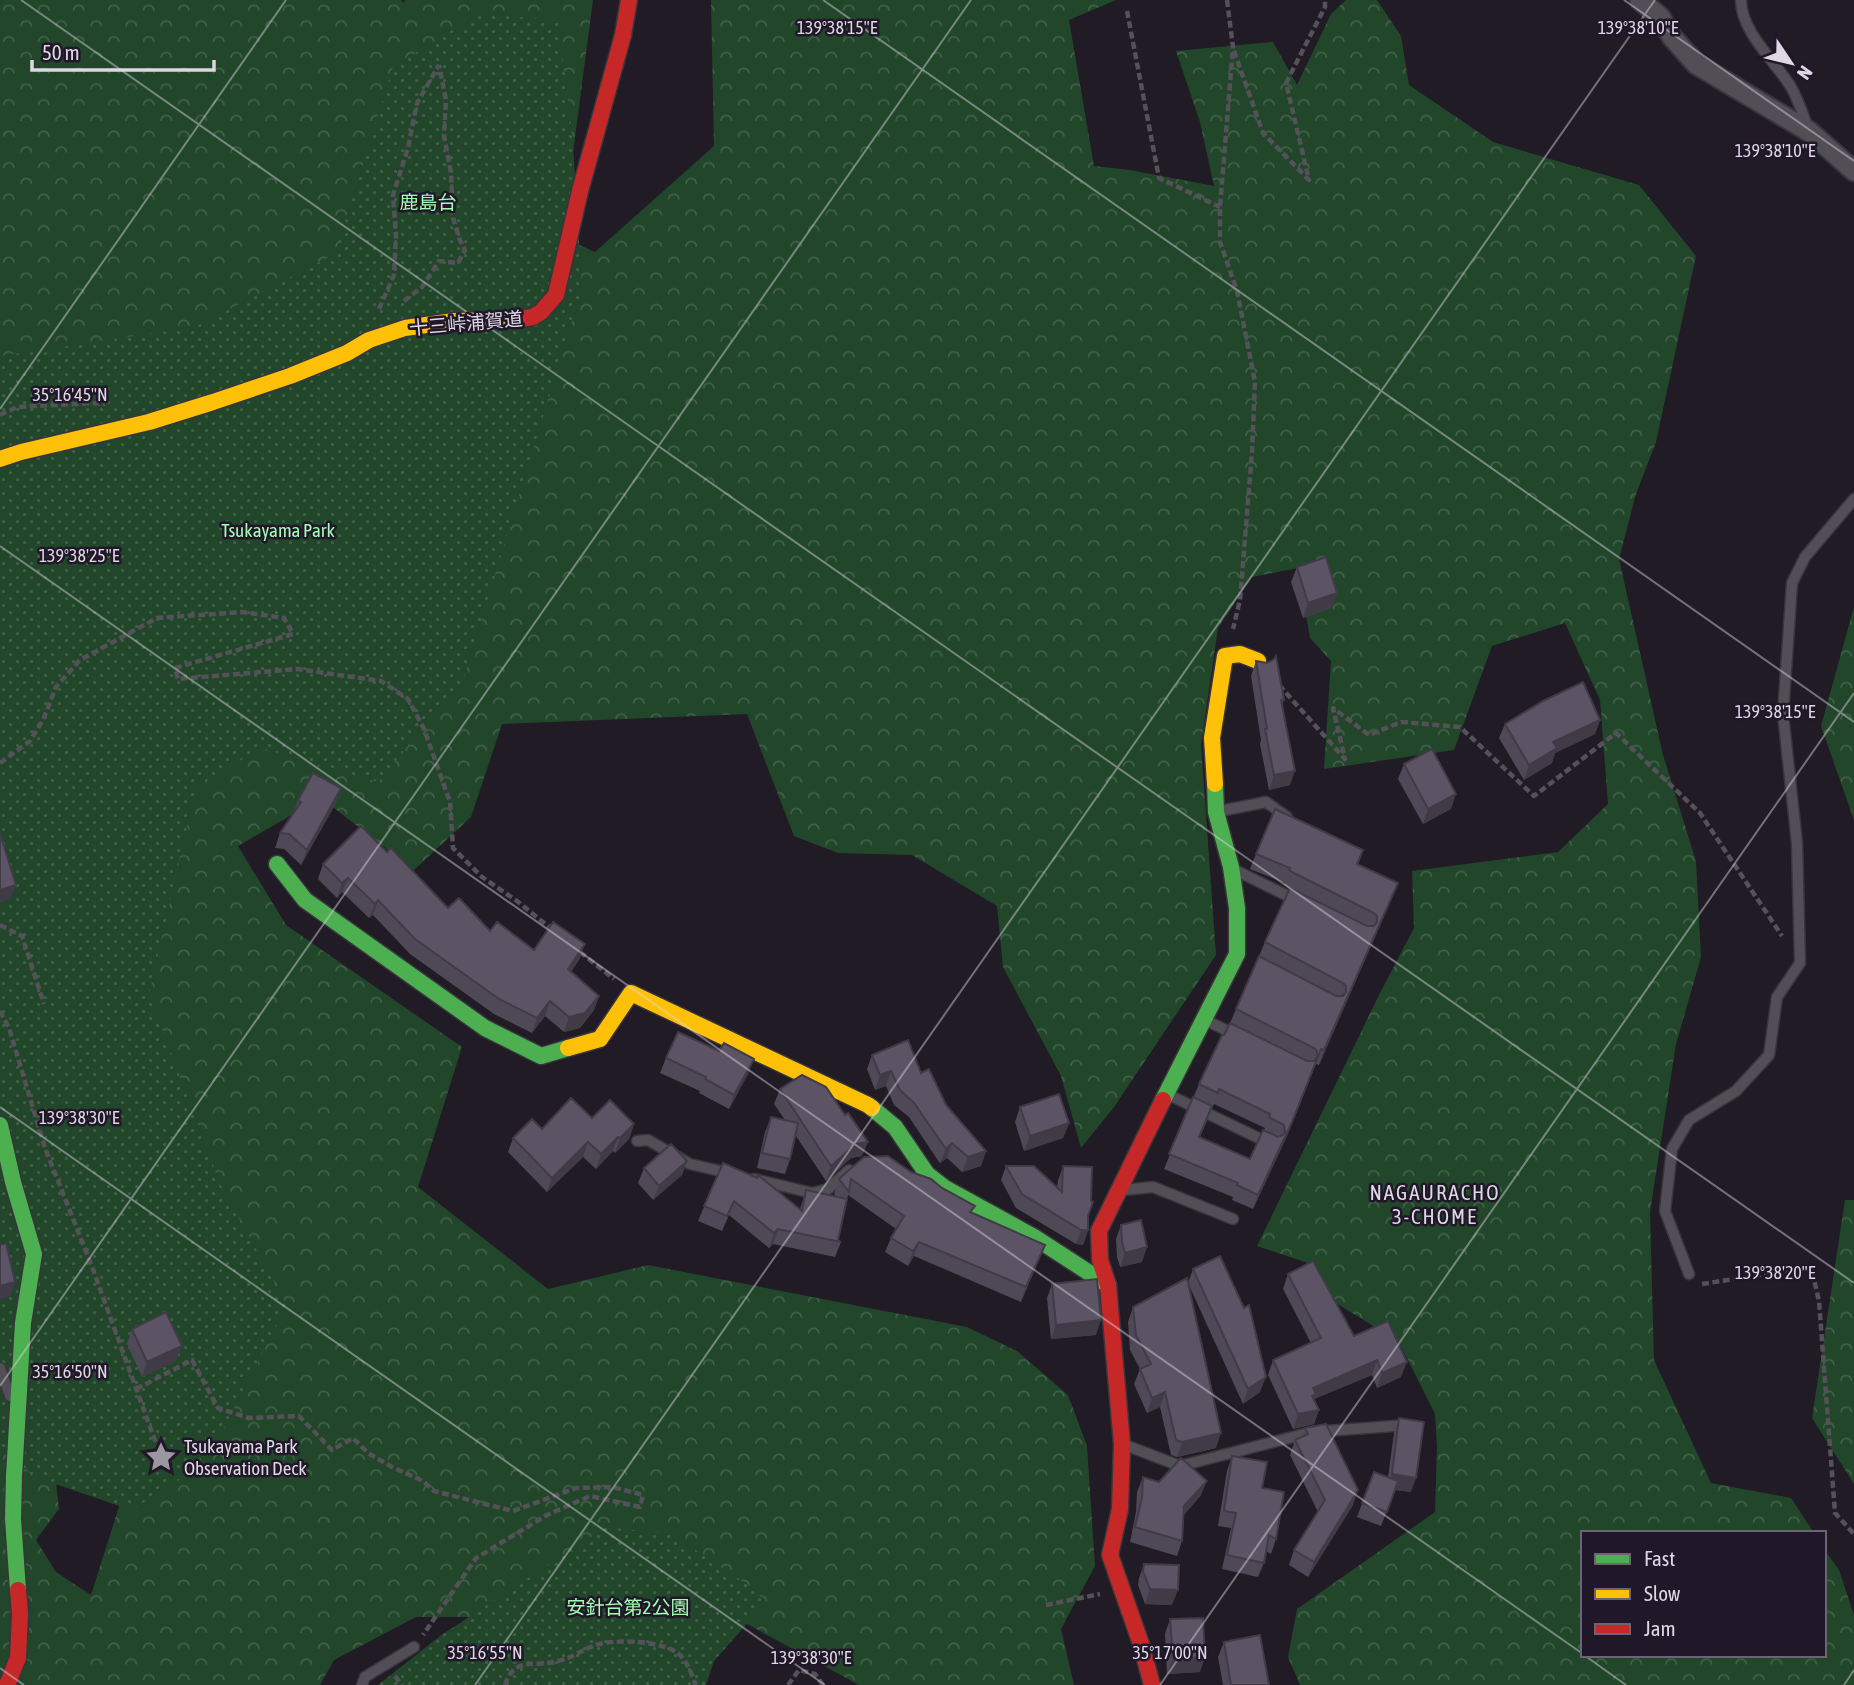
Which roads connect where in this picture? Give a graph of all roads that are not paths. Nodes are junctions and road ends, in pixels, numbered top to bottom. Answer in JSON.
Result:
{"nodes":[{"id":1,"x":629,"y":0,"type":"edge"},
{"id":2,"x":1640,"y":0,"type":"edge"},
{"id":3,"x":1741,"y":0,"type":"edge"},
{"id":4,"x":1810,"y":132,"type":"junction"},
{"id":5,"x":1854,"y":171,"type":"edge"},
{"id":6,"x":0,"y":459,"type":"edge"},
{"id":7,"x":1854,"y":499,"type":"edge"},
{"id":8,"x":1258,"y":661,"type":"edge"},
{"id":9,"x":1216,"y":812,"type":"junction"},
{"id":10,"x":1295,"y":822,"type":"edge"},
{"id":11,"x":277,"y":864,"type":"dead end"},
{"id":12,"x":1231,"y":867,"type":"junction"},
{"id":13,"x":1304,"y":904,"type":"edge"},
{"id":14,"x":1204,"y":1019,"type":"junction"},
{"id":15,"x":1249,"y":1041,"type":"edge"},
{"id":16,"x":1166,"y":1094,"type":"junction"},
{"id":17,"x":0,"y":1125,"type":"edge"},
{"id":18,"x":637,"y":1141,"type":"dead end"},
{"id":19,"x":1273,"y":1144,"type":"edge"},
{"id":20,"x":856,"y":1164,"type":"edge"},
{"id":21,"x":1119,"y":1190,"type":"junction"},
{"id":22,"x":1233,"y":1220,"type":"dead end"},
{"id":23,"x":1689,"y":1274,"type":"road end"},
{"id":24,"x":1108,"y":1285,"type":"junction"},
{"id":25,"x":0,"y":1368,"type":"edge"},
{"id":26,"x":19,"y":1419,"type":"junction"},
{"id":27,"x":1413,"y":1424,"type":"edge"},
{"id":28,"x":1122,"y":1444,"type":"junction"},
{"id":29,"x":414,"y":1647,"type":"road end"},
{"id":30,"x":7,"y":1685,"type":"edge"},
{"id":31,"x":362,"y":1685,"type":"edge"},
{"id":32,"x":1152,"y":1685,"type":"edge"}],
"edges":[{"from":1,"to":6,"type":"street","name":"十三峠浦賀道"},
{"from":2,"to":4,"type":"street"},
{"from":3,"to":4,"type":"lane"},
{"from":4,"to":5,"type":"street"},
{"from":7,"to":23,"type":"lane"},
{"from":8,"to":9,"type":"street"},
{"from":9,"to":10,"type":"lane"},
{"from":9,"to":12,"type":"street"},
{"from":11,"to":24,"type":"street"},
{"from":12,"to":13,"type":"lane"},
{"from":12,"to":14,"type":"street"},
{"from":14,"to":15,"type":"lane"},
{"from":14,"to":16,"type":"street"},
{"from":16,"to":19,"type":"lane"},
{"from":16,"to":21,"type":"street"},
{"from":17,"to":26,"type":"street"},
{"from":18,"to":20,"type":"lane"},
{"from":21,"to":22,"type":"lane"},
{"from":21,"to":24,"type":"street"},
{"from":24,"to":28,"type":"street"},
{"from":25,"to":26,"type":"lane"},
{"from":26,"to":30,"type":"street"},
{"from":27,"to":28,"type":"lane"},
{"from":28,"to":32,"type":"street"},
{"from":29,"to":31,"type":"lane"}]}
